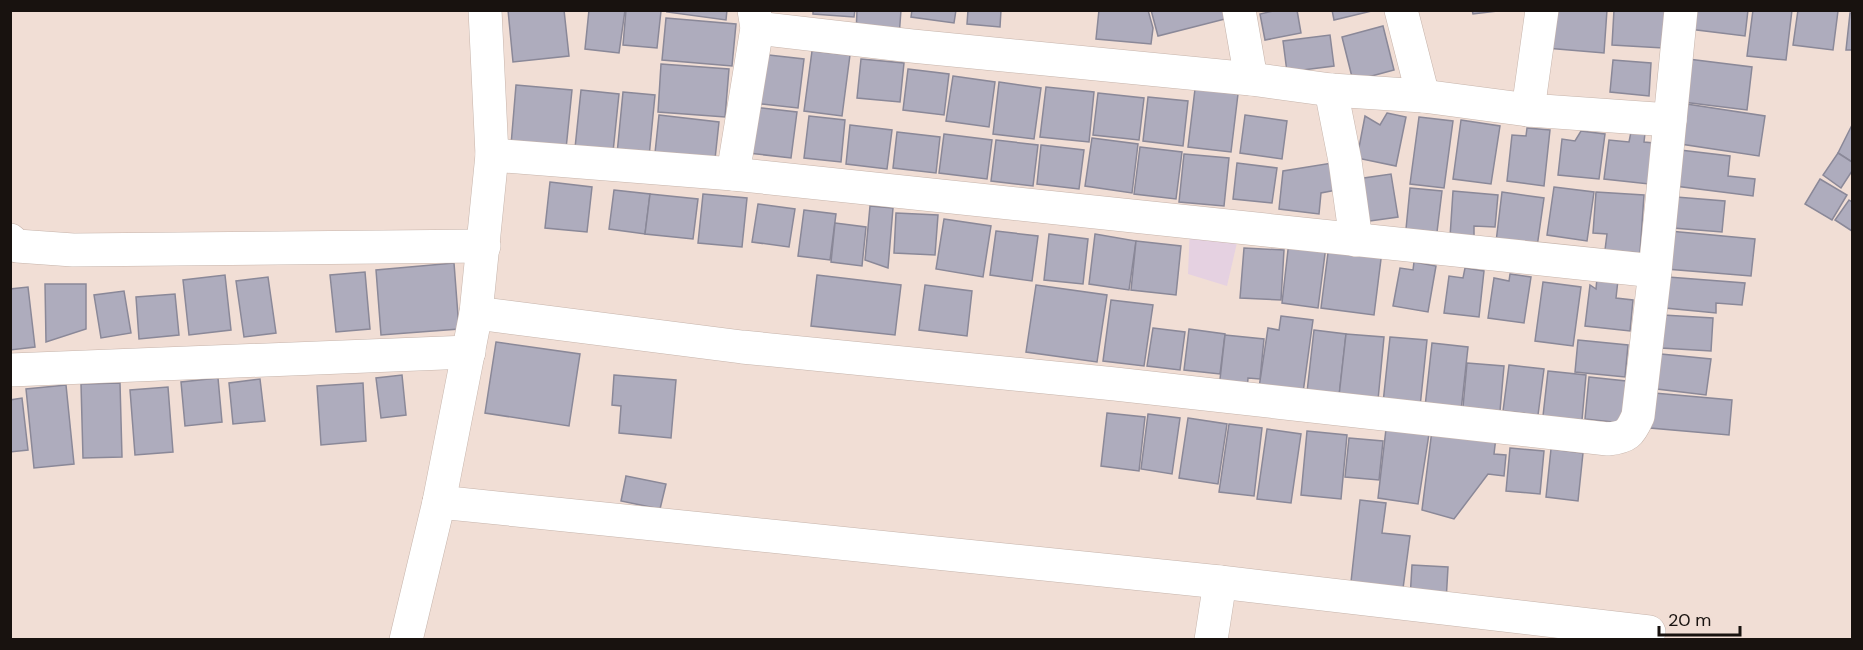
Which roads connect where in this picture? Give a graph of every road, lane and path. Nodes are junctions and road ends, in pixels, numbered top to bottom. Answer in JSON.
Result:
{"nodes":[{"id":1,"x":485,"y":10,"type":"edge"},
{"id":2,"x":1239,"y":10,"type":"edge"},
{"id":3,"x":1401,"y":10,"type":"edge"},
{"id":4,"x":1542,"y":10,"type":"edge"},
{"id":5,"x":1682,"y":10,"type":"edge"},
{"id":6,"x":755,"y":19,"type":"edge"},
{"id":7,"x":1251,"y":79,"type":"junction"},
{"id":8,"x":1331,"y":90,"type":"junction"},
{"id":9,"x":1423,"y":96,"type":"junction"},
{"id":10,"x":1528,"y":110,"type":"junction"},
{"id":11,"x":1670,"y":120,"type":"junction"},
{"id":12,"x":492,"y":155,"type":"junction"},
{"id":13,"x":733,"y":174,"type":"junction"},
{"id":14,"x":10,"y":240,"type":"edge"},
{"id":15,"x":1356,"y":240,"type":"junction"},
{"id":16,"x":484,"y":246,"type":"junction"},
{"id":17,"x":1655,"y":271,"type":"junction"},
{"id":18,"x":476,"y":313,"type":"junction"},
{"id":19,"x":469,"y":352,"type":"junction"},
{"id":20,"x":10,"y":370,"type":"edge"},
{"id":21,"x":439,"y":502,"type":"junction"},
{"id":22,"x":1220,"y":582,"type":"junction"},
{"id":23,"x":1649,"y":632,"type":"dead end"},
{"id":24,"x":406,"y":639,"type":"edge"},
{"id":25,"x":1211,"y":639,"type":"edge"}],
"edges":[{"from":1,"to":12,"type":"street"},
{"from":2,"to":7,"type":"street"},
{"from":3,"to":9,"type":"street"},
{"from":4,"to":10,"type":"street"},
{"from":5,"to":11,"type":"street"},
{"from":6,"to":7,"type":"street"},
{"from":6,"to":13,"type":"street"},
{"from":7,"to":8,"type":"street"},
{"from":8,"to":9,"type":"street"},
{"from":8,"to":15,"type":"street"},
{"from":9,"to":10,"type":"street"},
{"from":10,"to":11,"type":"street"},
{"from":11,"to":17,"type":"street"},
{"from":12,"to":13,"type":"street"},
{"from":12,"to":16,"type":"street"},
{"from":13,"to":15,"type":"street"},
{"from":14,"to":16,"type":"street"},
{"from":15,"to":17,"type":"street"},
{"from":16,"to":18,"type":"street"},
{"from":17,"to":18,"type":"street"},
{"from":18,"to":19,"type":"street"},
{"from":19,"to":20,"type":"street"},
{"from":19,"to":21,"type":"street"},
{"from":21,"to":22,"type":"street"},
{"from":21,"to":24,"type":"street"},
{"from":22,"to":23,"type":"street"},
{"from":22,"to":25,"type":"street"}]}
